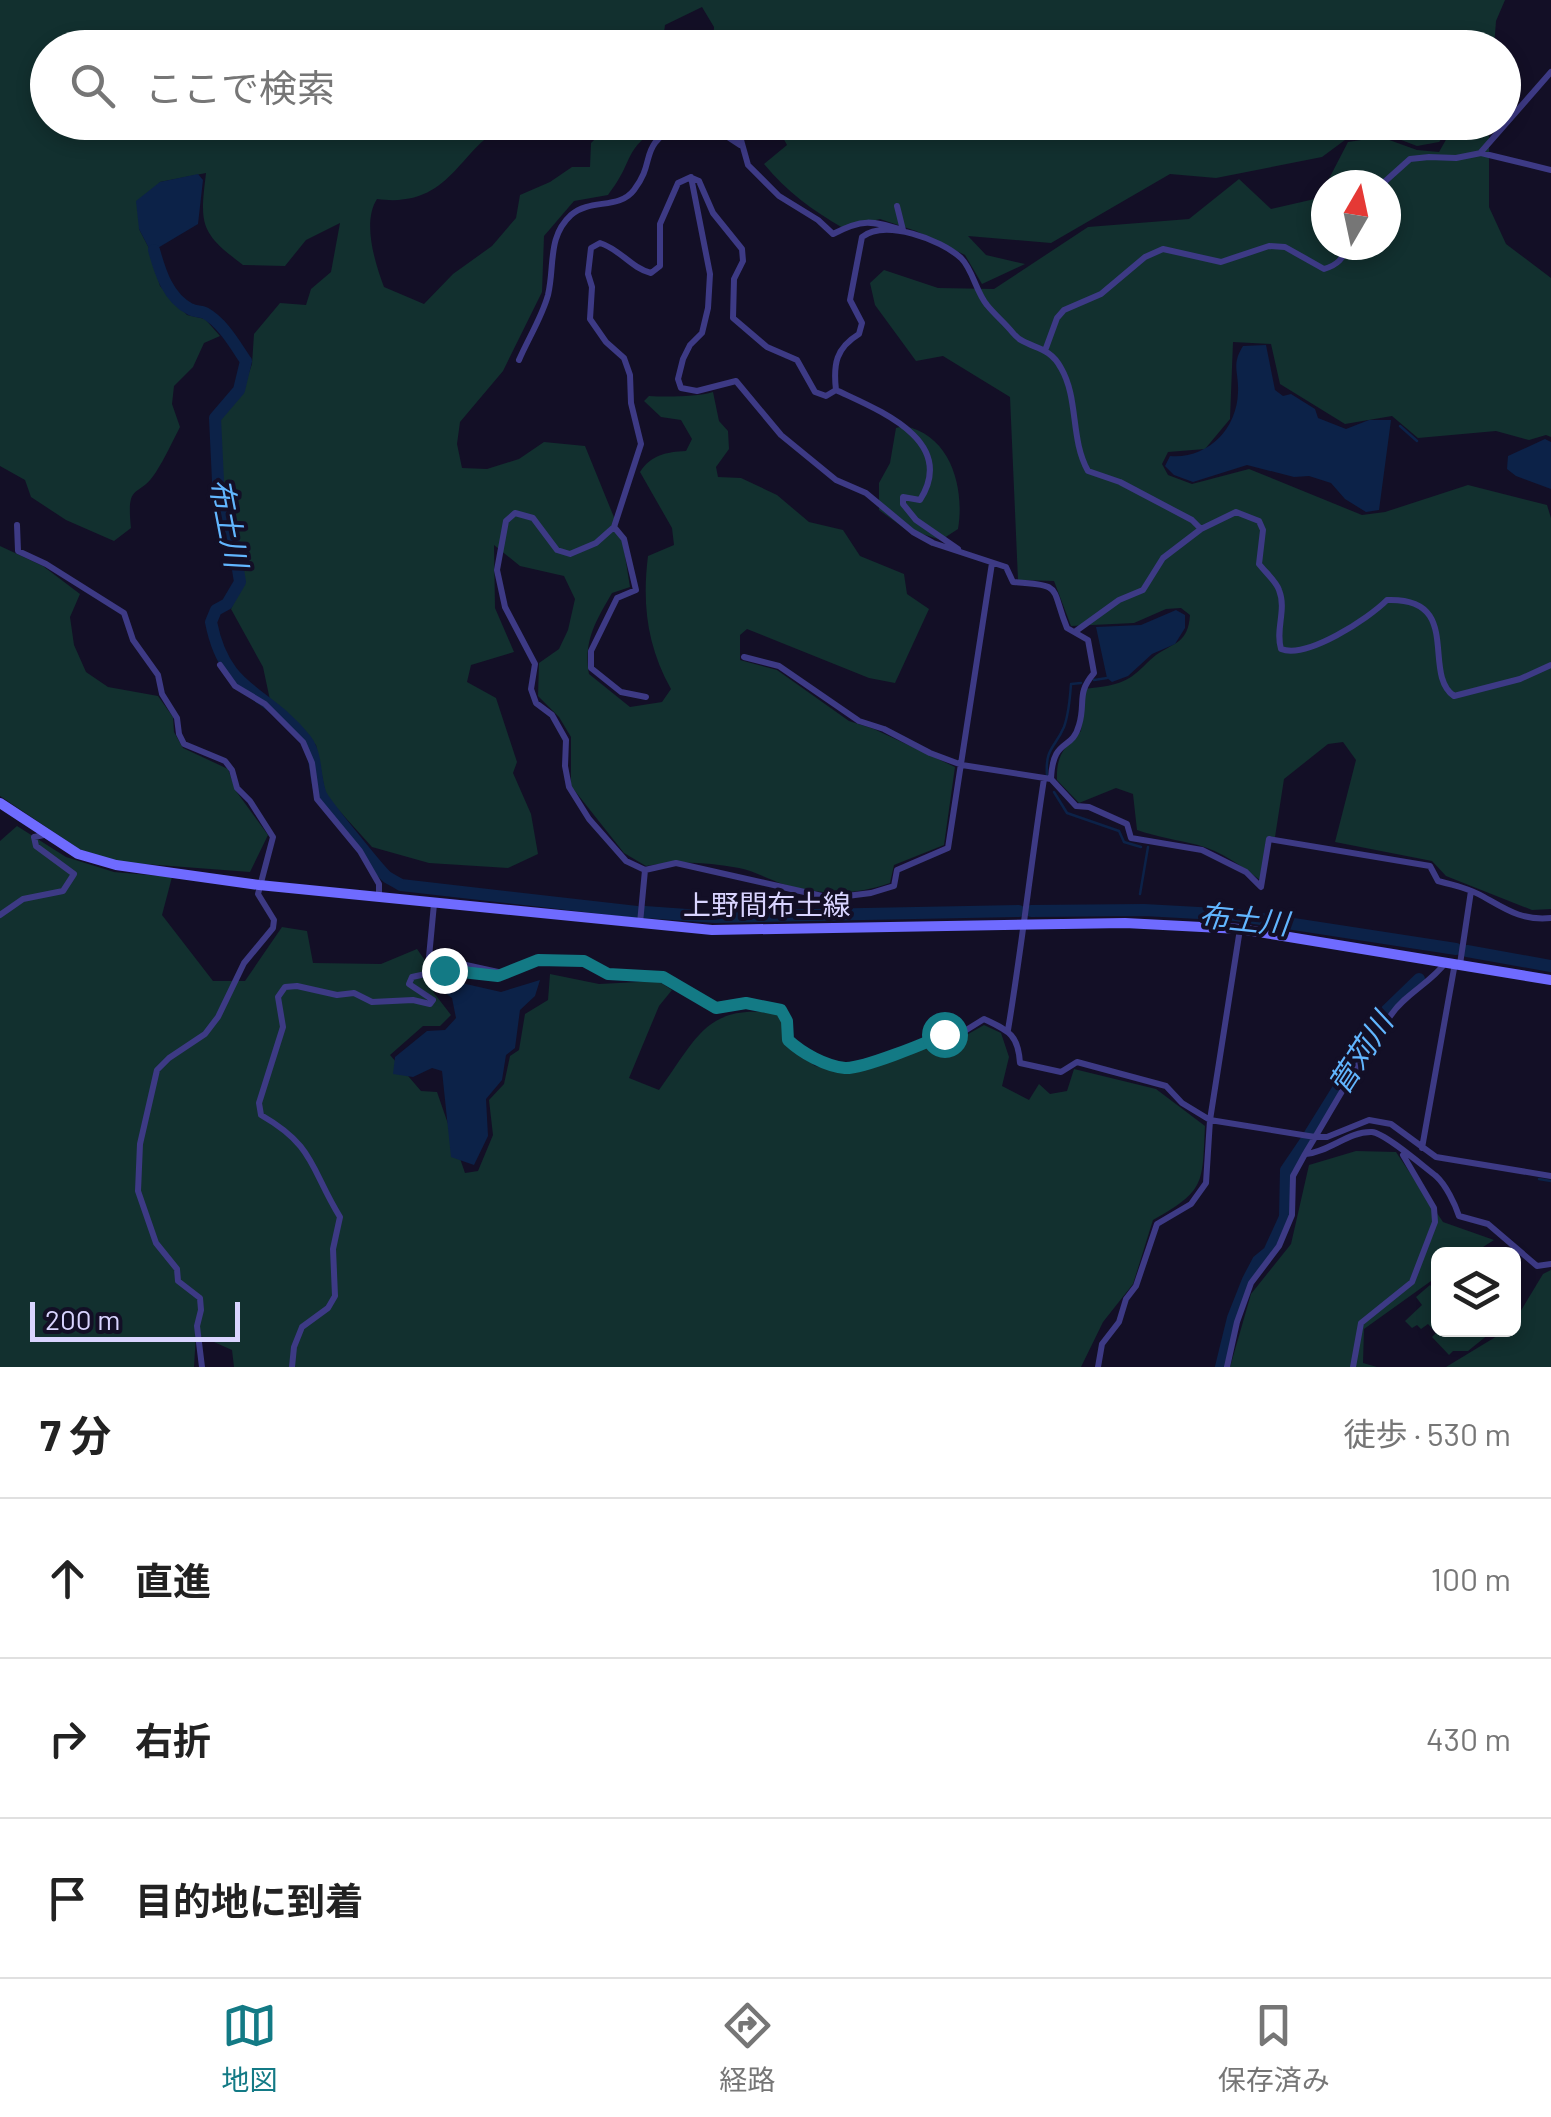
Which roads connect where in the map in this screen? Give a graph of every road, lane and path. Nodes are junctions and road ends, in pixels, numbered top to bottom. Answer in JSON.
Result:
{"nodes":[{"id":1,"x":1551,"y":72,"type":"edge"},
{"id":2,"x":1521,"y":106,"type":"edge"},
{"id":3,"x":656,"y":140,"type":"edge"},
{"id":4,"x":732,"y":140,"type":"edge"},
{"id":5,"x":740,"y":140,"type":"edge"},
{"id":6,"x":1491,"y":140,"type":"edge"},
{"id":7,"x":740,"y":145,"type":"junction"},
{"id":8,"x":1480,"y":153,"type":"junction"},
{"id":9,"x":1398,"y":170,"type":"edge"},
{"id":10,"x":1551,"y":170,"type":"edge"},
{"id":11,"x":691,"y":177,"type":"junction"},
{"id":12,"x":897,"y":206,"type":"dead end"},
{"id":13,"x":903,"y":230,"type":"junction"},
{"id":14,"x":1340,"y":260,"type":"edge"},
{"id":15,"x":1046,"y":348,"type":"junction"},
{"id":16,"x":519,"y":360,"type":"dead end"},
{"id":17,"x":836,"y":390,"type":"junction"},
{"id":18,"x":17,"y":524,"type":"dead end"},
{"id":19,"x":614,"y":527,"type":"junction"},
{"id":20,"x":1201,"y":529,"type":"junction"},
{"id":21,"x":962,"y":553,"type":"junction"},
{"id":22,"x":992,"y":563,"type":"junction"},
{"id":23,"x":1076,"y":631,"type":"junction"},
{"id":24,"x":744,"y":658,"type":"dead end"},
{"id":25,"x":220,"y":665,"type":"dead end"},
{"id":26,"x":1551,"y":665,"type":"edge"},
{"id":27,"x":646,"y":697,"type":"dead end"},
{"id":28,"x":962,"y":765,"type":"junction"},
{"id":29,"x":1047,"y":779,"type":"junction"},
{"id":30,"x":0,"y":803,"type":"edge"},
{"id":31,"x":44,"y":835,"type":"junction"},
{"id":32,"x":645,"y":870,"type":"junction"},
{"id":33,"x":259,"y":885,"type":"junction"},
{"id":34,"x":1471,"y":891,"type":"junction"},
{"id":35,"x":379,"y":898,"type":"junction"},
{"id":36,"x":434,"y":904,"type":"junction"},
{"id":37,"x":0,"y":915,"type":"edge"},
{"id":38,"x":1551,"y":918,"type":"edge"},
{"id":39,"x":640,"y":924,"type":"junction"},
{"id":40,"x":1026,"y":925,"type":"junction"},
{"id":41,"x":1240,"y":929,"type":"junction"},
{"id":42,"x":1454,"y":963,"type":"junction"},
{"id":43,"x":509,"y":971,"type":"junction"},
{"id":44,"x":1551,"y":980,"type":"edge"},
{"id":45,"x":1008,"y":1030,"type":"junction"},
{"id":46,"x":1210,"y":1120,"type":"junction"},
{"id":47,"x":1315,"y":1137,"type":"junction"},
{"id":48,"x":1422,"y":1148,"type":"junction"},
{"id":49,"x":1401,"y":1150,"type":"junction"},
{"id":50,"x":1305,"y":1154,"type":"junction"},
{"id":51,"x":1551,"y":1176,"type":"edge"},
{"id":52,"x":1551,"y":1264,"type":"edge"},
{"id":53,"x":202,"y":1367,"type":"edge"},
{"id":54,"x":292,"y":1367,"type":"edge"},
{"id":55,"x":1098,"y":1367,"type":"edge"},
{"id":56,"x":1227,"y":1367,"type":"edge"},
{"id":57,"x":1353,"y":1367,"type":"edge"}],
"edges":[{"from":1,"to":2,"type":"street"},
{"from":3,"to":16,"type":"street"},
{"from":4,"to":7,"type":"street"},
{"from":5,"to":7,"type":"street"},
{"from":6,"to":8,"type":"street"},
{"from":7,"to":13,"type":"street"},
{"from":8,"to":9,"type":"street"},
{"from":8,"to":10,"type":"street"},
{"from":11,"to":17,"type":"street"},
{"from":11,"to":19,"type":"street"},
{"from":11,"to":21,"type":"street"},
{"from":12,"to":13,"type":"street"},
{"from":13,"to":15,"type":"street"},
{"from":13,"to":17,"type":"street"},
{"from":14,"to":15,"type":"street"},
{"from":15,"to":20,"type":"street"},
{"from":17,"to":21,"type":"street"},
{"from":18,"to":33,"type":"street"},
{"from":19,"to":27,"type":"street"},
{"from":19,"to":32,"type":"street"},
{"from":20,"to":23,"type":"street"},
{"from":20,"to":26,"type":"street"},
{"from":21,"to":22,"type":"street"},
{"from":22,"to":23,"type":"street"},
{"from":22,"to":28,"type":"street"},
{"from":23,"to":29,"type":"street"},
{"from":24,"to":28,"type":"street"},
{"from":25,"to":35,"type":"street"},
{"from":28,"to":29,"type":"street"},
{"from":28,"to":32,"type":"street"},
{"from":29,"to":34,"type":"street"},
{"from":29,"to":40,"type":"street"},
{"from":30,"to":31,"type":"main road","name":"上野間布土線"},
{"from":31,"to":33,"type":"main road","name":"上野間布土線"},
{"from":31,"to":37,"type":"street"},
{"from":32,"to":39,"type":"street"},
{"from":33,"to":35,"type":"main road","name":"上野間布土線"},
{"from":33,"to":53,"type":"street"},
{"from":34,"to":38,"type":"street"},
{"from":34,"to":42,"type":"street"},
{"from":35,"to":36,"type":"main road","name":"上野間布土線"},
{"from":36,"to":39,"type":"main road","name":"上野間布土線"},
{"from":36,"to":43,"type":"street"},
{"from":39,"to":40,"type":"main road","name":"上野間布土線"},
{"from":40,"to":41,"type":"main road","name":"上野間布土線"},
{"from":40,"to":45,"type":"street"},
{"from":41,"to":42,"type":"main road","name":"上野間布土線"},
{"from":41,"to":46,"type":"street"},
{"from":42,"to":44,"type":"main road","name":"上野間布土線"},
{"from":42,"to":47,"type":"street"},
{"from":42,"to":48,"type":"street"},
{"from":43,"to":45,"type":"street"},
{"from":43,"to":54,"type":"street"},
{"from":45,"to":46,"type":"street"},
{"from":46,"to":47,"type":"street"},
{"from":46,"to":55,"type":"street"},
{"from":47,"to":48,"type":"street"},
{"from":47,"to":50,"type":"street"},
{"from":48,"to":51,"type":"street"},
{"from":49,"to":50,"type":"street"},
{"from":49,"to":52,"type":"street"},
{"from":49,"to":57,"type":"street"},
{"from":50,"to":56,"type":"street"}]}
